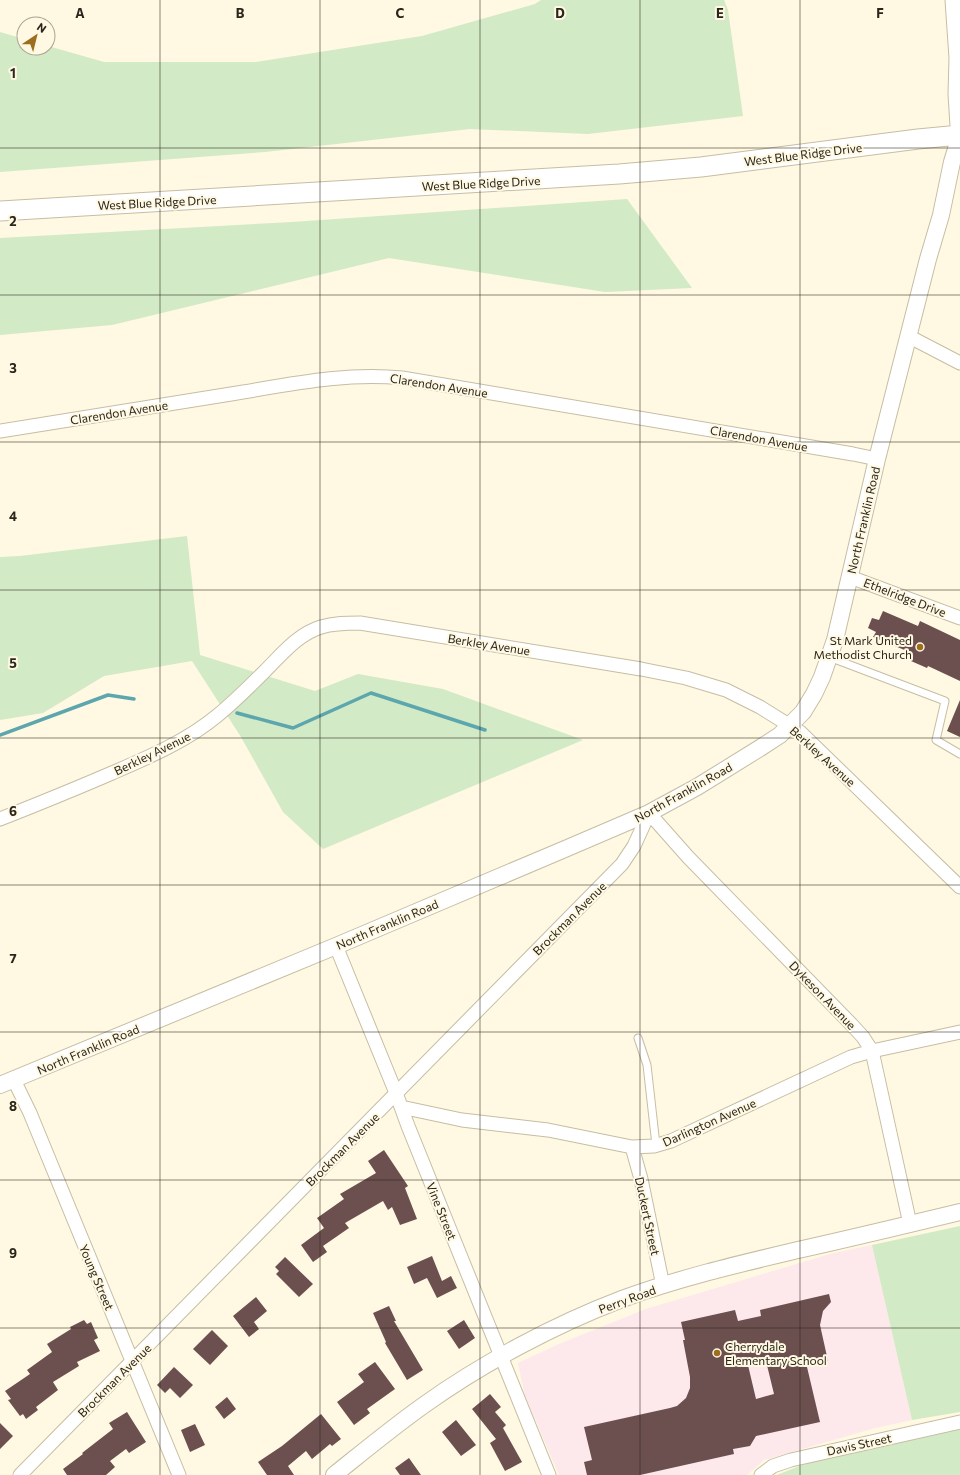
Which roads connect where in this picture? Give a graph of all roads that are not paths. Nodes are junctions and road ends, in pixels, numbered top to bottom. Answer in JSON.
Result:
{"nodes":[{"id":1,"x":955,"y":0,"type":"edge"},
{"id":2,"x":960,"y":126,"type":"edge"},
{"id":3,"x":960,"y":136,"type":"edge"},
{"id":4,"x":0,"y":211,"type":"edge"},
{"id":5,"x":908,"y":336,"type":"junction"},
{"id":6,"x":960,"y":363,"type":"edge"},
{"id":7,"x":0,"y":431,"type":"edge"},
{"id":8,"x":877,"y":459,"type":"junction"},
{"id":9,"x":850,"y":576,"type":"junction"},
{"id":10,"x":960,"y":618,"type":"edge"},
{"id":11,"x":829,"y":657,"type":"junction"},
{"id":12,"x":790,"y":725,"type":"junction"},
{"id":13,"x":960,"y":754,"type":"edge"},
{"id":14,"x":649,"y":812,"type":"junction"},
{"id":15,"x":0,"y":819,"type":"edge"},
{"id":16,"x":960,"y":887,"type":"edge"},
{"id":17,"x":336,"y":946,"type":"junction"},
{"id":18,"x":960,"y":1032,"type":"edge"},
{"id":19,"x":638,"y":1038,"type":"dead end"},
{"id":20,"x":872,"y":1051,"type":"junction"},
{"id":21,"x":7,"y":1082,"type":"edge"},
{"id":22,"x":396,"y":1093,"type":"junction"},
{"id":23,"x":401,"y":1108,"type":"junction"},
{"id":24,"x":656,"y":1145,"type":"junction"},
{"id":25,"x":632,"y":1147,"type":"junction"},
{"id":26,"x":960,"y":1212,"type":"edge"},
{"id":27,"x":910,"y":1224,"type":"junction"},
{"id":28,"x":663,"y":1286,"type":"junction"},
{"id":29,"x":500,"y":1357,"type":"junction"},
{"id":30,"x":132,"y":1361,"type":"junction"},
{"id":31,"x":960,"y":1422,"type":"edge"},
{"id":32,"x":20,"y":1475,"type":"edge"},
{"id":33,"x":180,"y":1475,"type":"edge"},
{"id":34,"x":334,"y":1475,"type":"edge"},
{"id":35,"x":549,"y":1475,"type":"edge"},
{"id":36,"x":761,"y":1475,"type":"edge"}],
"edges":[{"from":1,"to":2,"type":"main road"},
{"from":3,"to":4,"type":"main road","name":"West Blue Ridge Drive"},
{"from":3,"to":5,"type":"street","name":"North Franklin Road"},
{"from":5,"to":6,"type":"street"},
{"from":5,"to":8,"type":"street","name":"North Franklin Road"},
{"from":7,"to":8,"type":"street","name":"Clarendon Avenue"},
{"from":8,"to":9,"type":"street","name":"North Franklin Road"},
{"from":9,"to":10,"type":"street","name":"Ethelridge Drive"},
{"from":9,"to":11,"type":"street","name":"North Franklin Road"},
{"from":11,"to":12,"type":"street","name":"North Franklin Road"},
{"from":11,"to":13,"type":"lane"},
{"from":12,"to":14,"type":"street","name":"North Franklin Road"},
{"from":12,"to":15,"type":"street","name":"Berkley Avenue"},
{"from":12,"to":16,"type":"street","name":"Berkley Avenue"},
{"from":14,"to":17,"type":"street","name":"North Franklin Road"},
{"from":14,"to":20,"type":"street","name":"Dykeson Avenue"},
{"from":14,"to":22,"type":"street","name":"Brockman Avenue"},
{"from":17,"to":21,"type":"street","name":"North Franklin Road"},
{"from":17,"to":22,"type":"street","name":"Vine Street"},
{"from":18,"to":20,"type":"street","name":"Darlington Avenue"},
{"from":19,"to":24,"type":"lane"},
{"from":20,"to":24,"type":"street","name":"Darlington Avenue"},
{"from":20,"to":27,"type":"street","name":"Dykeson Avenue"},
{"from":21,"to":30,"type":"street","name":"Young Street"},
{"from":22,"to":23,"type":"street","name":"Vine Street"},
{"from":22,"to":30,"type":"street","name":"Brockman Avenue"},
{"from":23,"to":25,"type":"street","name":"Darlington Avenue"},
{"from":23,"to":29,"type":"street","name":"Vine Street"},
{"from":24,"to":25,"type":"street","name":"Darlington Avenue"},
{"from":25,"to":28,"type":"street","name":"Duckert Street"},
{"from":26,"to":27,"type":"street","name":"Perry Road"},
{"from":27,"to":28,"type":"street","name":"Perry Road"},
{"from":28,"to":29,"type":"street","name":"Perry Road"},
{"from":29,"to":34,"type":"street","name":"Perry Road"},
{"from":29,"to":35,"type":"street","name":"Vine Street"},
{"from":30,"to":32,"type":"street","name":"Brockman Avenue"},
{"from":30,"to":33,"type":"street","name":"Young Street"},
{"from":31,"to":36,"type":"street","name":"Davis Street"}]}
